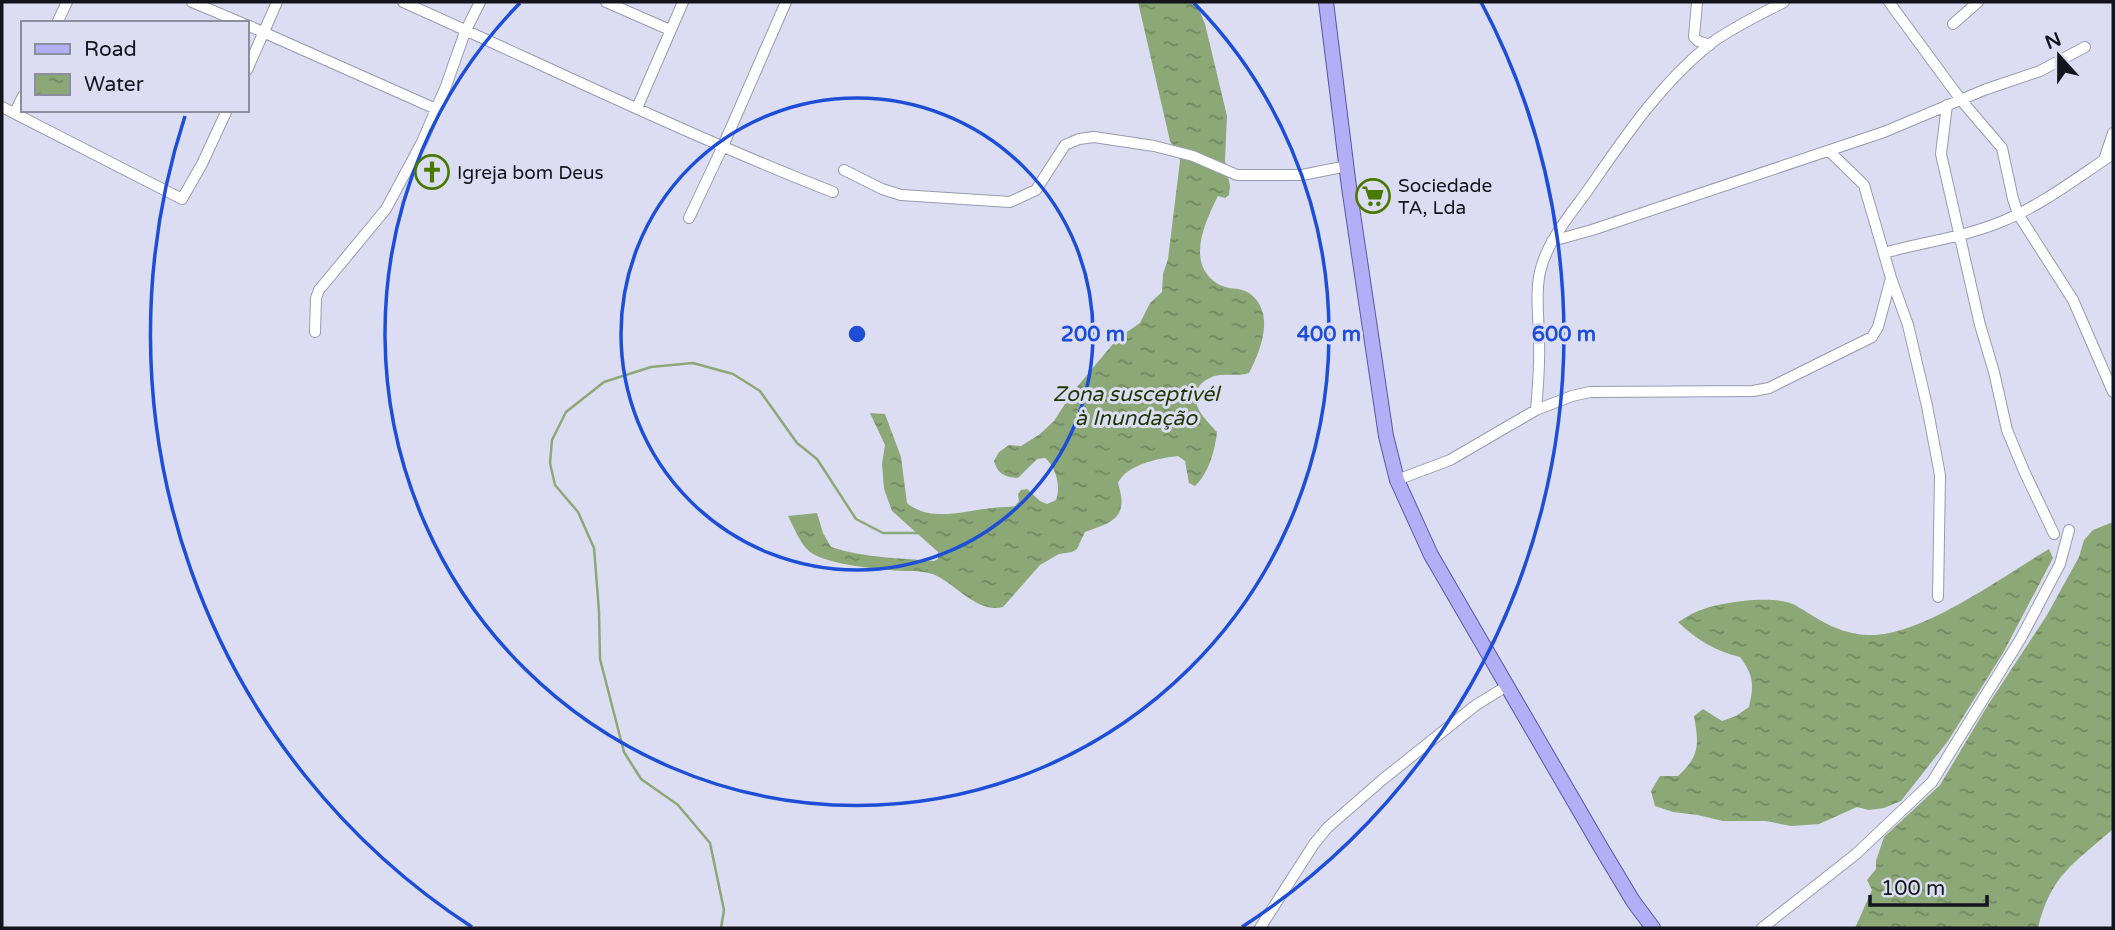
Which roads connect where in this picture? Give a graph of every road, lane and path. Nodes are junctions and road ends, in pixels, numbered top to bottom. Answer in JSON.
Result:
{"nodes":[{"id":1,"x":67,"y":2,"type":"edge"},
{"id":2,"x":192,"y":2,"type":"edge"},
{"id":3,"x":277,"y":2,"type":"edge"},
{"id":4,"x":402,"y":2,"type":"edge"},
{"id":5,"x":480,"y":2,"type":"edge"},
{"id":6,"x":606,"y":2,"type":"edge"},
{"id":7,"x":683,"y":2,"type":"edge"},
{"id":8,"x":786,"y":2,"type":"edge"},
{"id":9,"x":1326,"y":2,"type":"edge"},
{"id":10,"x":1697,"y":2,"type":"edge"},
{"id":11,"x":1784,"y":2,"type":"edge"},
{"id":12,"x":1889,"y":2,"type":"edge"},
{"id":13,"x":1978,"y":2,"type":"edge"},
{"id":14,"x":58,"y":21,"type":"edge"},
{"id":15,"x":237,"y":21,"type":"edge"},
{"id":16,"x":1952,"y":24,"type":"dead end"},
{"id":17,"x":248,"y":26,"type":"edge"},
{"id":18,"x":670,"y":30,"type":"junction"},
{"id":19,"x":265,"y":32,"type":"junction"},
{"id":20,"x":465,"y":32,"type":"junction"},
{"id":21,"x":1710,"y":45,"type":"junction"},
{"id":22,"x":2085,"y":47,"type":"dead end"},
{"id":23,"x":248,"y":68,"type":"edge"},
{"id":24,"x":21,"y":100,"type":"edge"},
{"id":25,"x":1961,"y":100,"type":"junction"},
{"id":26,"x":1947,"y":105,"type":"junction"},
{"id":27,"x":2,"y":107,"type":"edge"},
{"id":28,"x":637,"y":108,"type":"junction"},
{"id":29,"x":436,"y":109,"type":"junction"},
{"id":30,"x":15,"y":112,"type":"junction"},
{"id":31,"x":227,"y":112,"type":"edge"},
{"id":32,"x":2113,"y":133,"type":"edge"},
{"id":33,"x":723,"y":146,"type":"junction"},
{"id":34,"x":1829,"y":151,"type":"junction"},
{"id":35,"x":2109,"y":157,"type":"edge"},
{"id":36,"x":1347,"y":166,"type":"junction"},
{"id":37,"x":844,"y":170,"type":"dead end"},
{"id":38,"x":833,"y":192,"type":"dead end"},
{"id":39,"x":2018,"y":214,"type":"junction"},
{"id":40,"x":689,"y":218,"type":"dead end"},
{"id":41,"x":1960,"y":237,"type":"junction"},
{"id":42,"x":1552,"y":241,"type":"junction"},
{"id":43,"x":1884,"y":253,"type":"junction"},
{"id":44,"x":1891,"y":278,"type":"junction"},
{"id":45,"x":315,"y":332,"type":"dead end"},
{"id":46,"x":2113,"y":392,"type":"edge"},
{"id":47,"x":1536,"y":410,"type":"junction"},
{"id":48,"x":1397,"y":480,"type":"junction"},
{"id":49,"x":2069,"y":530,"type":"dead end"},
{"id":50,"x":2054,"y":534,"type":"dead end"},
{"id":51,"x":1938,"y":597,"type":"dead end"},
{"id":52,"x":1507,"y":686,"type":"junction"},
{"id":53,"x":1260,"y":928,"type":"edge"},
{"id":54,"x":1653,"y":928,"type":"edge"},
{"id":55,"x":1762,"y":928,"type":"edge"}],
"edges":[{"from":1,"to":14,"type":"street"},
{"from":2,"to":15,"type":"street"},
{"from":3,"to":19,"type":"street"},
{"from":4,"to":20,"type":"street"},
{"from":5,"to":20,"type":"street"},
{"from":6,"to":18,"type":"street"},
{"from":7,"to":18,"type":"street"},
{"from":8,"to":33,"type":"street"},
{"from":9,"to":36,"type":"main road"},
{"from":10,"to":21,"type":"street"},
{"from":11,"to":21,"type":"street"},
{"from":12,"to":25,"type":"street"},
{"from":13,"to":16,"type":"street"},
{"from":17,"to":19,"type":"street"},
{"from":18,"to":28,"type":"street"},
{"from":19,"to":23,"type":"street"},
{"from":19,"to":29,"type":"street"},
{"from":20,"to":28,"type":"street"},
{"from":20,"to":29,"type":"street"},
{"from":21,"to":42,"type":"street"},
{"from":22,"to":25,"type":"street"},
{"from":24,"to":30,"type":"street"},
{"from":25,"to":26,"type":"street"},
{"from":25,"to":39,"type":"street"},
{"from":26,"to":34,"type":"street"},
{"from":26,"to":41,"type":"street"},
{"from":27,"to":30,"type":"street"},
{"from":28,"to":33,"type":"street"},
{"from":29,"to":45,"type":"street"},
{"from":30,"to":31,"type":"street"},
{"from":32,"to":35,"type":"street"},
{"from":33,"to":38,"type":"street"},
{"from":33,"to":40,"type":"street"},
{"from":34,"to":42,"type":"street"},
{"from":34,"to":43,"type":"street"},
{"from":35,"to":39,"type":"street"},
{"from":36,"to":37,"type":"street"},
{"from":36,"to":48,"type":"main road"},
{"from":39,"to":41,"type":"street"},
{"from":39,"to":46,"type":"street"},
{"from":41,"to":43,"type":"street"},
{"from":41,"to":50,"type":"street"},
{"from":42,"to":47,"type":"street"},
{"from":43,"to":44,"type":"street"},
{"from":44,"to":47,"type":"street"},
{"from":44,"to":51,"type":"street"},
{"from":47,"to":48,"type":"street"},
{"from":48,"to":52,"type":"main road"},
{"from":49,"to":55,"type":"street"},
{"from":52,"to":53,"type":"street"},
{"from":52,"to":54,"type":"main road"}]}
